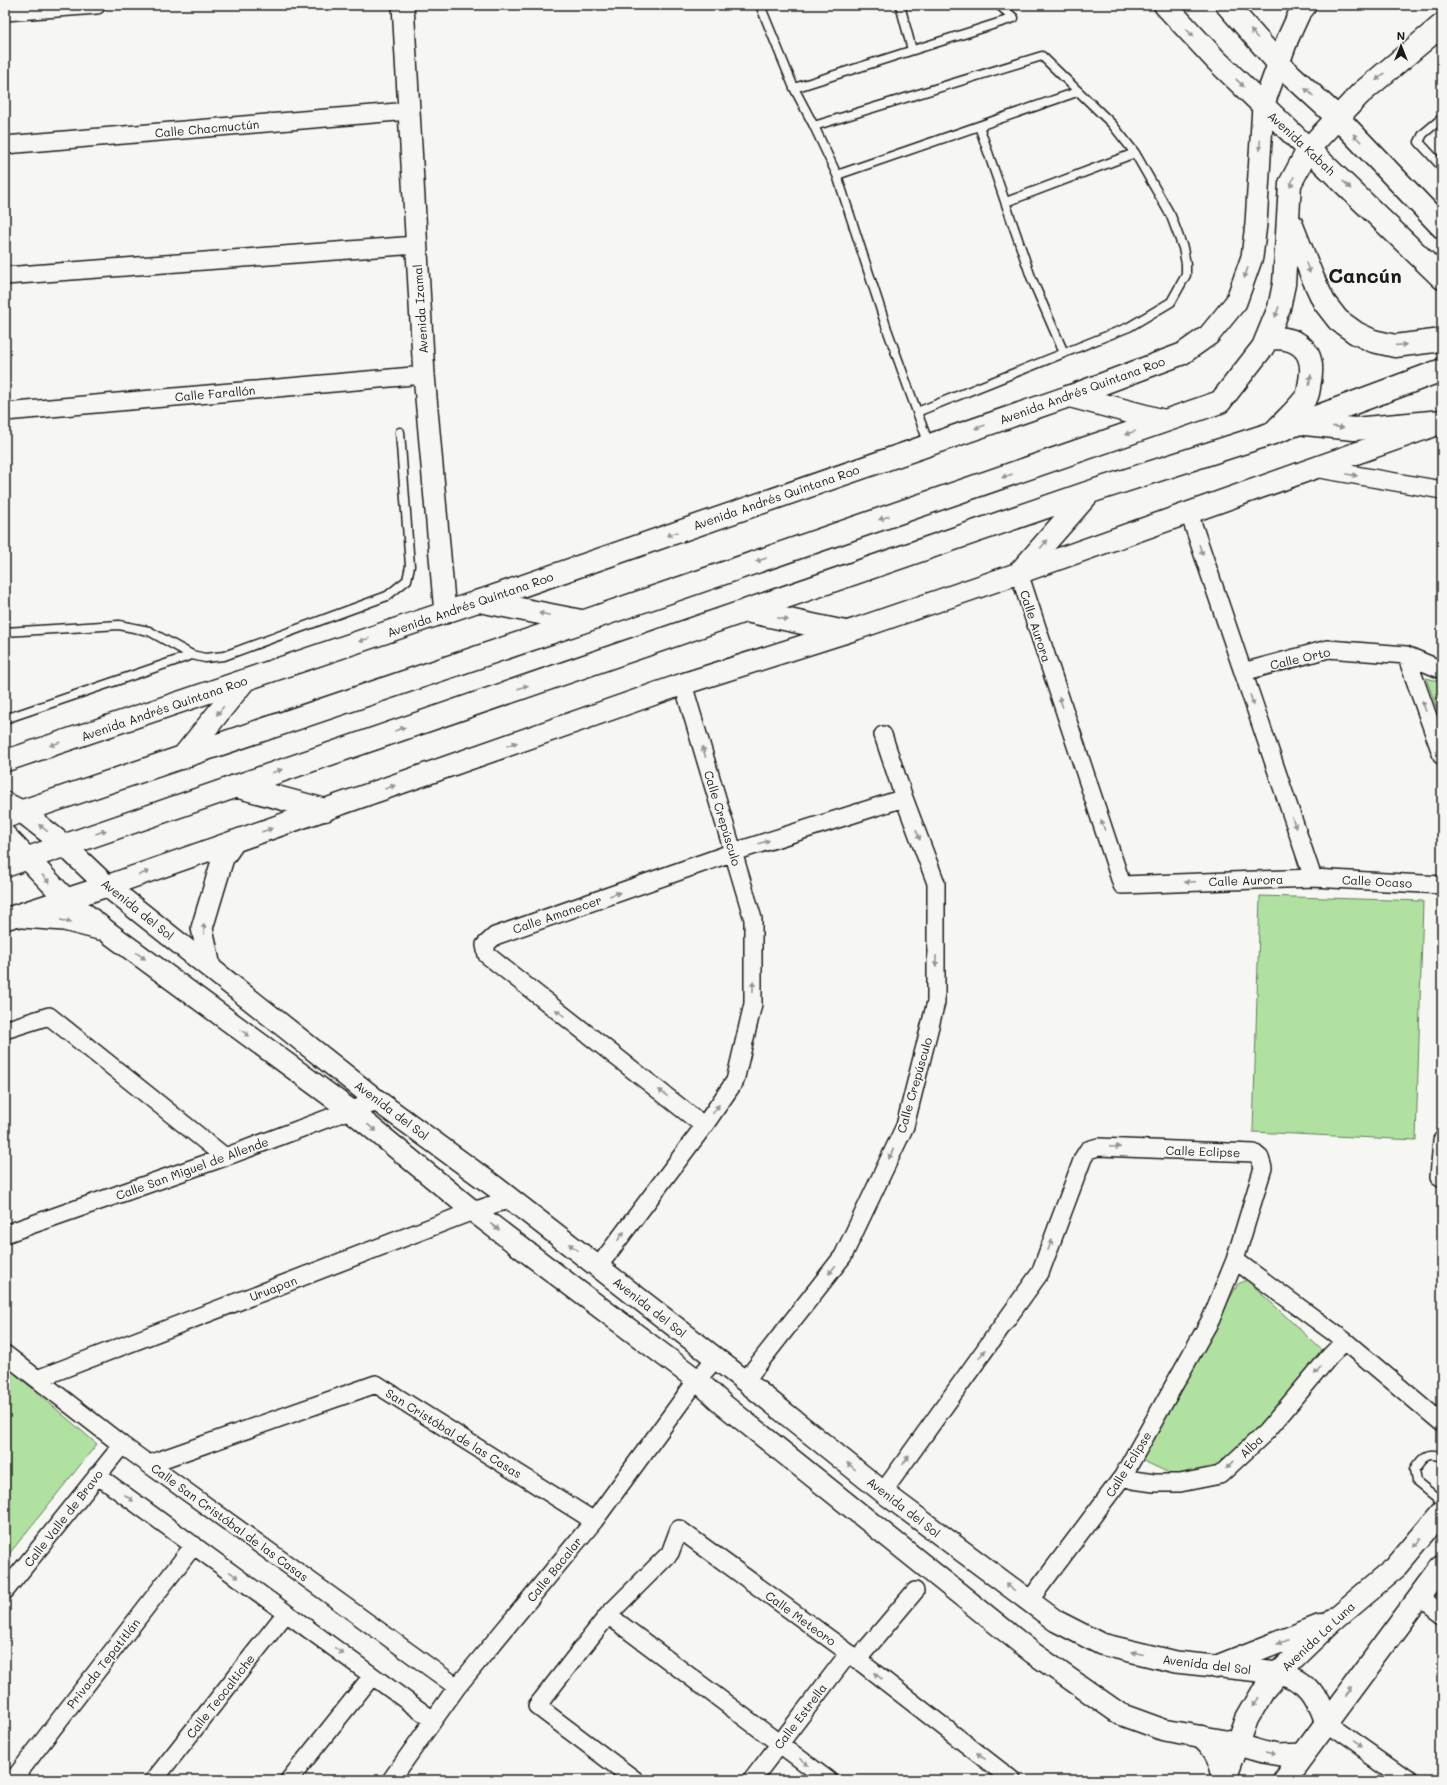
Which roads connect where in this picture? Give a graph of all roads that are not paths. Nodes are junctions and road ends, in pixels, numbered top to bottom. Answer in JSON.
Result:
{"nodes":[{"id":1,"x":97,"y":5,"type":"edge"},
{"id":2,"x":403,"y":5,"type":"edge"},
{"id":3,"x":760,"y":5,"type":"edge"},
{"id":4,"x":900,"y":5,"type":"edge"},
{"id":5,"x":999,"y":5,"type":"edge"},
{"id":6,"x":1165,"y":5,"type":"edge"},
{"id":7,"x":1227,"y":5,"type":"edge"},
{"id":8,"x":1306,"y":5,"type":"edge"},
{"id":9,"x":58,"y":6,"type":"edge"},
{"id":10,"x":5,"y":12,"type":"edge"},
{"id":11,"x":1437,"y":33,"type":"edge"},
{"id":12,"x":912,"y":50,"type":"junction"},
{"id":13,"x":1279,"y":64,"type":"junction"},
{"id":14,"x":794,"y":88,"type":"junction"},
{"id":15,"x":1077,"y":92,"type":"junction"},
{"id":16,"x":1263,"y":106,"type":"junction"},
{"id":17,"x":409,"y":111,"type":"junction"},
{"id":18,"x":1338,"y":118,"type":"junction"},
{"id":19,"x":1442,"y":118,"type":"edge"},
{"id":20,"x":814,"y":126,"type":"junction"},
{"id":21,"x":979,"y":126,"type":"junction"},
{"id":22,"x":5,"y":145,"type":"edge"},
{"id":23,"x":1308,"y":148,"type":"junction"},
{"id":24,"x":1135,"y":153,"type":"junction"},
{"id":25,"x":1442,"y":167,"type":"edge"},
{"id":26,"x":837,"y":175,"type":"junction"},
{"id":27,"x":1006,"y":202,"type":"junction"},
{"id":28,"x":1438,"y":216,"type":"edge"},
{"id":29,"x":1289,"y":218,"type":"junction"},
{"id":30,"x":416,"y":244,"type":"junction"},
{"id":31,"x":5,"y":276,"type":"edge"},
{"id":32,"x":1442,"y":278,"type":"edge"},
{"id":33,"x":1267,"y":340,"type":"junction"},
{"id":34,"x":1442,"y":340,"type":"edge"},
{"id":35,"x":1064,"y":353,"type":"junction"},
{"id":36,"x":1442,"y":370,"type":"edge"},
{"id":37,"x":424,"y":375,"type":"junction"},
{"id":38,"x":1070,"y":396,"type":"junction"},
{"id":39,"x":5,"y":412,"type":"edge"},
{"id":40,"x":917,"y":412,"type":"junction"},
{"id":41,"x":1164,"y":421,"type":"junction"},
{"id":42,"x":1442,"y":422,"type":"edge"},
{"id":43,"x":1300,"y":423,"type":"junction"},
{"id":44,"x":400,"y":432,"type":"dead end"},
{"id":45,"x":1273,"y":433,"type":"junction"},
{"id":46,"x":929,"y":444,"type":"junction"},
{"id":47,"x":1313,"y":468,"type":"junction"},
{"id":48,"x":1442,"y":490,"type":"edge"},
{"id":49,"x":1090,"y":492,"type":"junction"},
{"id":50,"x":1189,"y":514,"type":"junction"},
{"id":51,"x":1018,"y":573,"type":"junction"},
{"id":52,"x":479,"y":601,"type":"junction"},
{"id":53,"x":744,"y":611,"type":"junction"},
{"id":54,"x":445,"y":613,"type":"junction"},
{"id":55,"x":582,"y":622,"type":"junction"},
{"id":56,"x":5,"y":632,"type":"edge"},
{"id":57,"x":846,"y":632,"type":"junction"},
{"id":58,"x":192,"y":655,"type":"junction"},
{"id":59,"x":1406,"y":655,"type":"junction"},
{"id":60,"x":1442,"y":670,"type":"edge"},
{"id":61,"x":1243,"y":672,"type":"junction"},
{"id":62,"x":244,"y":681,"type":"junction"},
{"id":63,"x":683,"y":684,"type":"junction"},
{"id":64,"x":5,"y":719,"type":"edge"},
{"id":65,"x":883,"y":735,"type":"dead end"},
{"id":66,"x":1442,"y":756,"type":"edge"},
{"id":67,"x":182,"y":758,"type":"junction"},
{"id":68,"x":5,"y":761,"type":"edge"},
{"id":69,"x":235,"y":786,"type":"junction"},
{"id":70,"x":904,"y":798,"type":"junction"},
{"id":71,"x":10,"y":810,"type":"edge"},
{"id":72,"x":325,"y":810,"type":"junction"},
{"id":73,"x":5,"y":835,"type":"edge"},
{"id":74,"x":235,"y":841,"type":"junction"},
{"id":75,"x":64,"y":845,"type":"junction"},
{"id":76,"x":734,"y":852,"type":"junction"},
{"id":77,"x":28,"y":858,"type":"junction"},
{"id":78,"x":5,"y":866,"type":"edge"},
{"id":79,"x":1313,"y":878,"type":"junction"},
{"id":80,"x":1442,"y":885,"type":"edge"},
{"id":81,"x":107,"y":886,"type":"junction"},
{"id":82,"x":65,"y":898,"type":"junction"},
{"id":83,"x":9,"y":918,"type":"edge"},
{"id":84,"x":109,"y":933,"type":"junction"},
{"id":85,"x":210,"y":967,"type":"junction"},
{"id":86,"x":5,"y":1030,"type":"edge"},
{"id":87,"x":380,"y":1102,"type":"junction"},
{"id":88,"x":350,"y":1110,"type":"junction"},
{"id":89,"x":704,"y":1126,"type":"junction"},
{"id":90,"x":1442,"y":1140,"type":"edge"},
{"id":91,"x":225,"y":1157,"type":"junction"},
{"id":92,"x":1442,"y":1179,"type":"edge"},
{"id":93,"x":510,"y":1199,"type":"junction"},
{"id":94,"x":473,"y":1210,"type":"junction"},
{"id":95,"x":5,"y":1234,"type":"edge"},
{"id":96,"x":1235,"y":1260,"type":"junction"},
{"id":97,"x":598,"y":1267,"type":"junction"},
{"id":98,"x":1345,"y":1341,"type":"junction"},
{"id":99,"x":5,"y":1354,"type":"edge"},
{"id":100,"x":716,"y":1358,"type":"junction"},
{"id":101,"x":37,"y":1379,"type":"junction"},
{"id":102,"x":697,"y":1380,"type":"junction"},
{"id":103,"x":745,"y":1381,"type":"junction"},
{"id":104,"x":1442,"y":1423,"type":"edge"},
{"id":105,"x":122,"y":1445,"type":"junction"},
{"id":106,"x":1442,"y":1457,"type":"edge"},
{"id":107,"x":149,"y":1464,"type":"junction"},
{"id":108,"x":97,"y":1475,"type":"junction"},
{"id":109,"x":1123,"y":1476,"type":"junction"},
{"id":110,"x":884,"y":1492,"type":"junction"},
{"id":111,"x":1442,"y":1502,"type":"edge"},
{"id":112,"x":1442,"y":1512,"type":"edge"},
{"id":113,"x":594,"y":1521,"type":"junction"},
{"id":114,"x":941,"y":1536,"type":"junction"},
{"id":115,"x":194,"y":1546,"type":"junction"},
{"id":116,"x":919,"y":1562,"type":"junction"},
{"id":117,"x":1442,"y":1566,"type":"edge"},
{"id":118,"x":915,"y":1590,"type":"dead end"},
{"id":119,"x":5,"y":1592,"type":"edge"},
{"id":120,"x":1420,"y":1597,"type":"junction"},
{"id":121,"x":1029,"y":1601,"type":"junction"},
{"id":122,"x":286,"y":1613,"type":"junction"},
{"id":123,"x":1442,"y":1614,"type":"edge"},
{"id":124,"x":608,"y":1615,"type":"junction"},
{"id":125,"x":1331,"y":1622,"type":"junction"},
{"id":126,"x":853,"y":1656,"type":"junction"},
{"id":127,"x":1216,"y":1667,"type":"junction"},
{"id":128,"x":1278,"y":1673,"type":"junction"},
{"id":129,"x":372,"y":1676,"type":"junction"},
{"id":130,"x":457,"y":1687,"type":"junction"},
{"id":131,"x":433,"y":1720,"type":"junction"},
{"id":132,"x":1326,"y":1723,"type":"junction"},
{"id":133,"x":1202,"y":1737,"type":"junction"},
{"id":134,"x":779,"y":1744,"type":"junction"},
{"id":135,"x":1239,"y":1745,"type":"junction"},
{"id":136,"x":1303,"y":1754,"type":"junction"},
{"id":137,"x":13,"y":1780,"type":"edge"},
{"id":138,"x":154,"y":1780,"type":"edge"},
{"id":139,"x":289,"y":1780,"type":"edge"},
{"id":140,"x":391,"y":1780,"type":"edge"},
{"id":141,"x":635,"y":1780,"type":"edge"},
{"id":142,"x":752,"y":1780,"type":"edge"},
{"id":143,"x":828,"y":1780,"type":"edge"},
{"id":144,"x":1012,"y":1780,"type":"edge"},
{"id":145,"x":1225,"y":1780,"type":"edge"},
{"id":146,"x":1284,"y":1780,"type":"edge"},
{"id":147,"x":1407,"y":1780,"type":"edge"}],
"edges":[{"from":1,"to":9,"type":"street"},
{"from":2,"to":17,"type":"street","name":"Avenida Izamal"},
{"from":3,"to":14,"type":"lane"},
{"from":4,"to":12,"type":"lane"},
{"from":5,"to":12,"type":"lane"},
{"from":6,"to":16,"type":"main road","name":"Avenida Kabah","one_way":true},
{"from":13,"to":7,"type":"main road","one_way":true},
{"from":8,"to":13,"type":"street","name":"Avenida Andrés Quintana Roo"},
{"from":9,"to":10,"type":"street"},
{"from":11,"to":18,"type":"main road","one_way":true},
{"from":12,"to":14,"type":"lane"},
{"from":13,"to":16,"type":"street","name":"Avenida Andrés Quintana Roo"},
{"from":18,"to":13,"type":"main road","one_way":true},
{"from":14,"to":20,"type":"lane"},
{"from":15,"to":20,"type":"lane"},
{"from":15,"to":21,"type":"lane"},
{"from":15,"to":24,"type":"lane"},
{"from":16,"to":23,"type":"main road","name":"Avenida Kabah"},
{"from":16,"to":38,"type":"street","name":"Avenida Andrés Quintana Roo","one_way":true},
{"from":17,"to":22,"type":"street","name":"Calle Chacmuctún"},
{"from":17,"to":30,"type":"street","name":"Avenida Izamal"},
{"from":18,"to":23,"type":"main road"},
{"from":28,"to":18,"type":"main road","one_way":true},
{"from":19,"to":25,"type":"lane"},
{"from":20,"to":26,"type":"lane"},
{"from":21,"to":26,"type":"lane"},
{"from":21,"to":27,"type":"lane"},
{"from":23,"to":29,"type":"main road","one_way":true},
{"from":23,"to":32,"type":"main road","name":"Avenida Kabah","one_way":true},
{"from":24,"to":27,"type":"lane"},
{"from":24,"to":35,"type":"lane"},
{"from":26,"to":40,"type":"lane"},
{"from":27,"to":35,"type":"lane"},
{"from":29,"to":33,"type":"main road","one_way":true},
{"from":29,"to":34,"type":"main road","one_way":true},
{"from":30,"to":31,"type":"street"},
{"from":30,"to":37,"type":"street","name":"Avenida Izamal"},
{"from":33,"to":41,"type":"main road"},
{"from":45,"to":33,"type":"main road","one_way":true},
{"from":35,"to":40,"type":"lane"},
{"from":36,"to":43,"type":"main road"},
{"from":37,"to":39,"type":"street","name":"Calle Farallón"},
{"from":37,"to":54,"type":"street","name":"Avenida Izamal"},
{"from":38,"to":41,"type":"main road"},
{"from":38,"to":46,"type":"street","name":"Avenida Andrés Quintana Roo","one_way":true},
{"from":40,"to":46,"type":"lane"},
{"from":41,"to":55,"type":"main road","one_way":true},
{"from":43,"to":42,"type":"main road","one_way":true},
{"from":42,"to":47,"type":"street"},
{"from":43,"to":45,"type":"main road"},
{"from":44,"to":58,"type":"lane"},
{"from":45,"to":49,"type":"main road"},
{"from":46,"to":52,"type":"street","name":"Avenida Andrés Quintana Roo","one_way":true},
{"from":47,"to":48,"type":"street","one_way":true},
{"from":47,"to":50,"type":"street"},
{"from":51,"to":49,"type":"main road","one_way":true},
{"from":49,"to":53,"type":"main road"},
{"from":50,"to":51,"type":"street"},
{"from":50,"to":61,"type":"street","one_way":true},
{"from":51,"to":57,"type":"street"},
{"from":79,"to":51,"type":"street","name":"Calle Aurora","one_way":true},
{"from":52,"to":54,"type":"street","name":"Avenida Andrés Quintana Roo"},
{"from":55,"to":52,"type":"main road","one_way":true},
{"from":53,"to":57,"type":"main road","one_way":true},
{"from":69,"to":53,"type":"main road","one_way":true},
{"from":54,"to":62,"type":"street","name":"Avenida Andrés Quintana Roo","one_way":true},
{"from":55,"to":67,"type":"main road"},
{"from":56,"to":58,"type":"lane"},
{"from":57,"to":63,"type":"street"},
{"from":58,"to":64,"type":"lane"},
{"from":59,"to":60,"type":"street","name":"Calle Orto"},
{"from":59,"to":61,"type":"street","name":"Calle Orto"},
{"from":66,"to":59,"type":"street","one_way":true},
{"from":61,"to":79,"type":"street","one_way":true},
{"from":62,"to":67,"type":"main road","one_way":true},
{"from":62,"to":68,"type":"street","name":"Avenida Andrés Quintana Roo","one_way":true},
{"from":72,"to":63,"type":"street","one_way":true},
{"from":76,"to":63,"type":"street","name":"Calle Crepúsculo","one_way":true},
{"from":65,"to":70,"type":"street","name":"Calle Crepúsculo"},
{"from":67,"to":71,"type":"main road"},
{"from":69,"to":72,"type":"main road"},
{"from":75,"to":69,"type":"main road","one_way":true},
{"from":76,"to":70,"type":"street","name":"Calle Amanecer","one_way":true},
{"from":70,"to":103,"type":"street","name":"Calle Crepúsculo","one_way":true},
{"from":75,"to":71,"type":"street","name":"Avenida del Sol","one_way":true},
{"from":74,"to":72,"type":"street","one_way":true},
{"from":73,"to":77,"type":"street"},
{"from":81,"to":74,"type":"street","one_way":true},
{"from":85,"to":74,"type":"street","one_way":true},
{"from":75,"to":77,"type":"main road"},
{"from":75,"to":81,"type":"street","name":"Avenida del Sol"},
{"from":89,"to":76,"type":"street","name":"Calle Crepúsculo","one_way":true},
{"from":89,"to":76,"type":"street","name":"Calle Amanecer","one_way":true},
{"from":77,"to":78,"type":"main road"},
{"from":77,"to":82,"type":"street","one_way":true},
{"from":79,"to":80,"type":"street","name":"Calle Ocaso"},
{"from":81,"to":82,"type":"street"},
{"from":81,"to":85,"type":"street","name":"Avenida del Sol"},
{"from":82,"to":83,"type":"street"},
{"from":82,"to":84,"type":"street"},
{"from":83,"to":84,"type":"street","one_way":true},
{"from":84,"to":88,"type":"street","one_way":true},
{"from":85,"to":87,"type":"street","name":"Avenida del Sol"},
{"from":86,"to":91,"type":"street"},
{"from":87,"to":88,"type":"street","name":"Calle San Miguel de Allende"},
{"from":87,"to":93,"type":"street","name":"Avenida del Sol"},
{"from":88,"to":91,"type":"street","name":"Calle San Miguel de Allende"},
{"from":88,"to":94,"type":"street","one_way":true},
{"from":97,"to":89,"type":"street","name":"Calle Crepúsculo","one_way":true},
{"from":90,"to":92,"type":"street"},
{"from":91,"to":95,"type":"street","name":"Calle San Miguel de Allende"},
{"from":93,"to":94,"type":"street","name":"Uruapan"},
{"from":97,"to":93,"type":"street","name":"Avenida del Sol","one_way":true},
{"from":94,"to":101,"type":"street","name":"Uruapan"},
{"from":94,"to":102,"type":"street","one_way":true},
{"from":96,"to":98,"type":"street"},
{"from":96,"to":109,"type":"street","name":"Calle Eclipse"},
{"from":110,"to":96,"type":"street","name":"Calle Eclipse","one_way":true},
{"from":97,"to":100,"type":"street","name":"Avenida del Sol"},
{"from":98,"to":104,"type":"street"},
{"from":98,"to":109,"type":"street","name":"Alba","one_way":true},
{"from":99,"to":101,"type":"street","name":"Calle San Cristóbal de las Casas"},
{"from":100,"to":102,"type":"street","name":"Calle Bacalar"},
{"from":100,"to":103,"type":"street","name":"Avenida del Sol"},
{"from":101,"to":105,"type":"street","name":"Calle San Cristóbal de las Casas"},
{"from":102,"to":113,"type":"street","name":"Calle Bacalar"},
{"from":102,"to":116,"type":"street"},
{"from":110,"to":103,"type":"street","name":"Avenida del Sol","one_way":true},
{"from":105,"to":107,"type":"street","name":"Calle San Cristóbal de las Casas"},
{"from":105,"to":108,"type":"street","name":"Calle Valle de Bravo"},
{"from":106,"to":111,"type":"lane"},
{"from":107,"to":113,"type":"street","name":"San Cristóbal de las Casas"},
{"from":107,"to":130,"type":"street","name":"Calle San Cristóbal de las Casas"},
{"from":108,"to":115,"type":"street","one_way":true},
{"from":108,"to":119,"type":"street","name":"Calle Valle de Bravo"},
{"from":109,"to":121,"type":"street","name":"Calle Eclipse"},
{"from":110,"to":114,"type":"street","name":"Avenida del Sol"},
{"from":112,"to":125,"type":"main road","name":"Avenida La Luna","one_way":true},
{"from":113,"to":130,"type":"street","name":"Calle Bacalar"},
{"from":114,"to":116,"type":"street"},
{"from":121,"to":114,"type":"street","name":"Avenida del Sol","one_way":true},
{"from":115,"to":122,"type":"street","one_way":true},
{"from":115,"to":137,"type":"street","name":"Privada Tepatitlán"},
{"from":116,"to":133,"type":"street"},
{"from":117,"to":120,"type":"main road"},
{"from":118,"to":126,"type":"street","name":"Calle Estrella"},
{"from":120,"to":123,"type":"street"},
{"from":132,"to":120,"type":"main road","one_way":true},
{"from":127,"to":121,"type":"street","name":"Avenida del Sol","one_way":true},
{"from":122,"to":129,"type":"street","one_way":true},
{"from":122,"to":138,"type":"street","name":"Calle Teocaltiche"},
{"from":124,"to":126,"type":"street","name":"Calle Meteoro"},
{"from":124,"to":134,"type":"street"},
{"from":124,"to":141,"type":"street","name":"Calle Meteoro"},
{"from":125,"to":127,"type":"main road","one_way":true},
{"from":125,"to":128,"type":"main road","name":"Avenida La Luna"},
{"from":126,"to":134,"type":"street","name":"Calle Estrella"},
{"from":144,"to":126,"type":"street","name":"Calle Meteoro","one_way":true},
{"from":127,"to":128,"type":"street","name":"Avenida del Sol"},
{"from":128,"to":132,"type":"street","name":"Avenida del Sol"},
{"from":128,"to":135,"type":"main road","name":"Avenida La Luna","one_way":true},
{"from":129,"to":131,"type":"street"},
{"from":129,"to":139,"type":"street"},
{"from":130,"to":131,"type":"street","name":"Calle Bacalar"},
{"from":131,"to":140,"type":"street","name":"Calle Bacalar"},
{"from":132,"to":136,"type":"main road"},
{"from":132,"to":147,"type":"street","one_way":true},
{"from":133,"to":135,"type":"street"},
{"from":133,"to":145,"type":"main road"},
{"from":134,"to":142,"type":"street","name":"Calle Estrella"},
{"from":134,"to":143,"type":"street","one_way":true},
{"from":135,"to":136,"type":"street","one_way":true},
{"from":135,"to":145,"type":"main road","name":"Avenida La Luna"},
{"from":136,"to":146,"type":"main road"}]}
